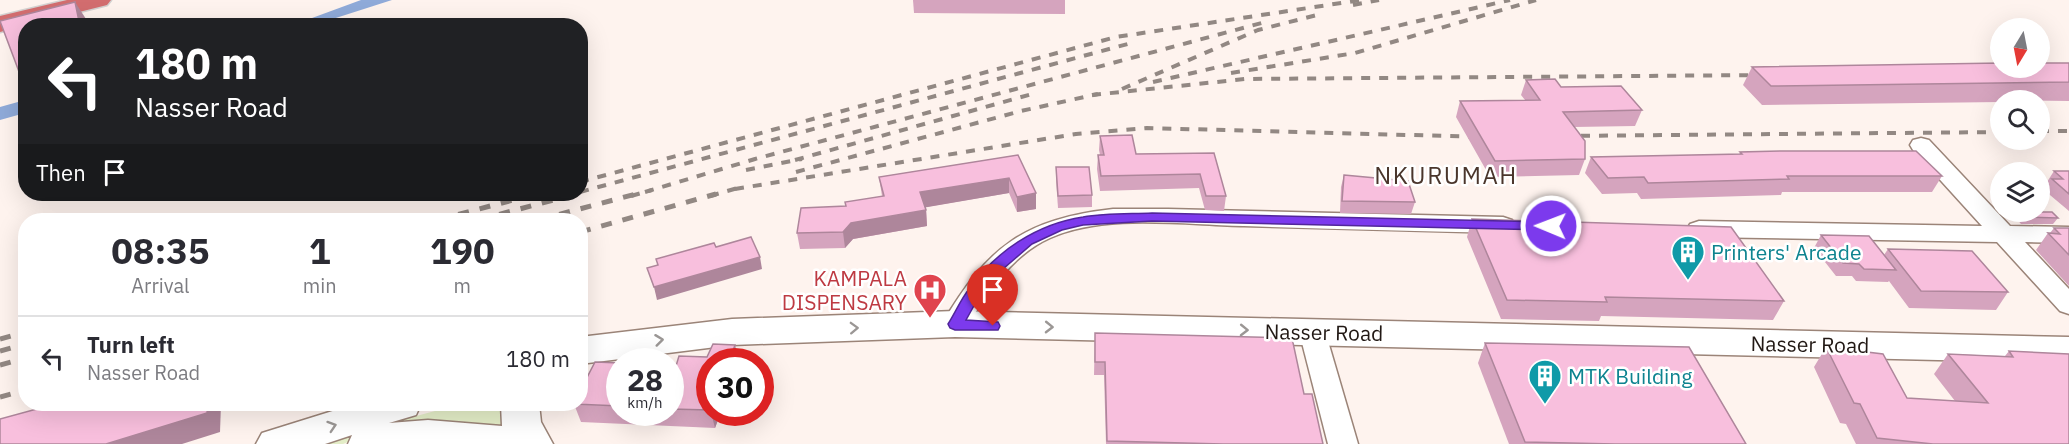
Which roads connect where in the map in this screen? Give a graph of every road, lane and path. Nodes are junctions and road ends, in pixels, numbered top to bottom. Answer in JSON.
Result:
{"nodes":[{"id":1,"x":98,"y":0,"type":"edge"},
{"id":2,"x":24,"y":18,"type":"edge"},
{"id":3,"x":18,"y":20,"type":"edge"},
{"id":4,"x":0,"y":24,"type":"edge"},
{"id":5,"x":1921,"y":145,"type":"dead end"},
{"id":6,"x":1527,"y":226,"type":"edge"},
{"id":7,"x":1682,"y":228,"type":"edge"},
{"id":8,"x":2005,"y":234,"type":"junction"},
{"id":9,"x":2069,"y":235,"type":"edge"},
{"id":10,"x":2069,"y":305,"type":"edge"},
{"id":11,"x":955,"y":324,"type":"junction"},
{"id":12,"x":1312,"y":332,"type":"junction"},
{"id":13,"x":588,"y":350,"type":"edge"},
{"id":14,"x":2069,"y":350,"type":"edge"},
{"id":15,"x":380,"y":411,"type":"edge"},
{"id":16,"x":520,"y":411,"type":"edge"},
{"id":17,"x":276,"y":444,"type":"edge"},
{"id":18,"x":368,"y":444,"type":"edge"},
{"id":19,"x":531,"y":444,"type":"edge"},
{"id":20,"x":1343,"y":444,"type":"edge"}],
"edges":[{"from":1,"to":2,"type":"highway"},
{"from":3,"to":4,"type":"highway"},
{"from":5,"to":8,"type":"street"},
{"from":6,"to":11,"type":"street"},
{"from":7,"to":8,"type":"street"},
{"from":8,"to":9,"type":"street"},
{"from":8,"to":10,"type":"street"},
{"from":11,"to":12,"type":"street","name":"Nasser Road","one_way":true},
{"from":13,"to":11,"type":"street","name":"Nasser Road","one_way":true},
{"from":12,"to":14,"type":"street","name":"Nasser Road"},
{"from":12,"to":20,"type":"street"},
{"from":17,"to":15,"type":"street","one_way":true},
{"from":16,"to":19,"type":"street"},
{"from":18,"to":19,"type":"street"}]}
